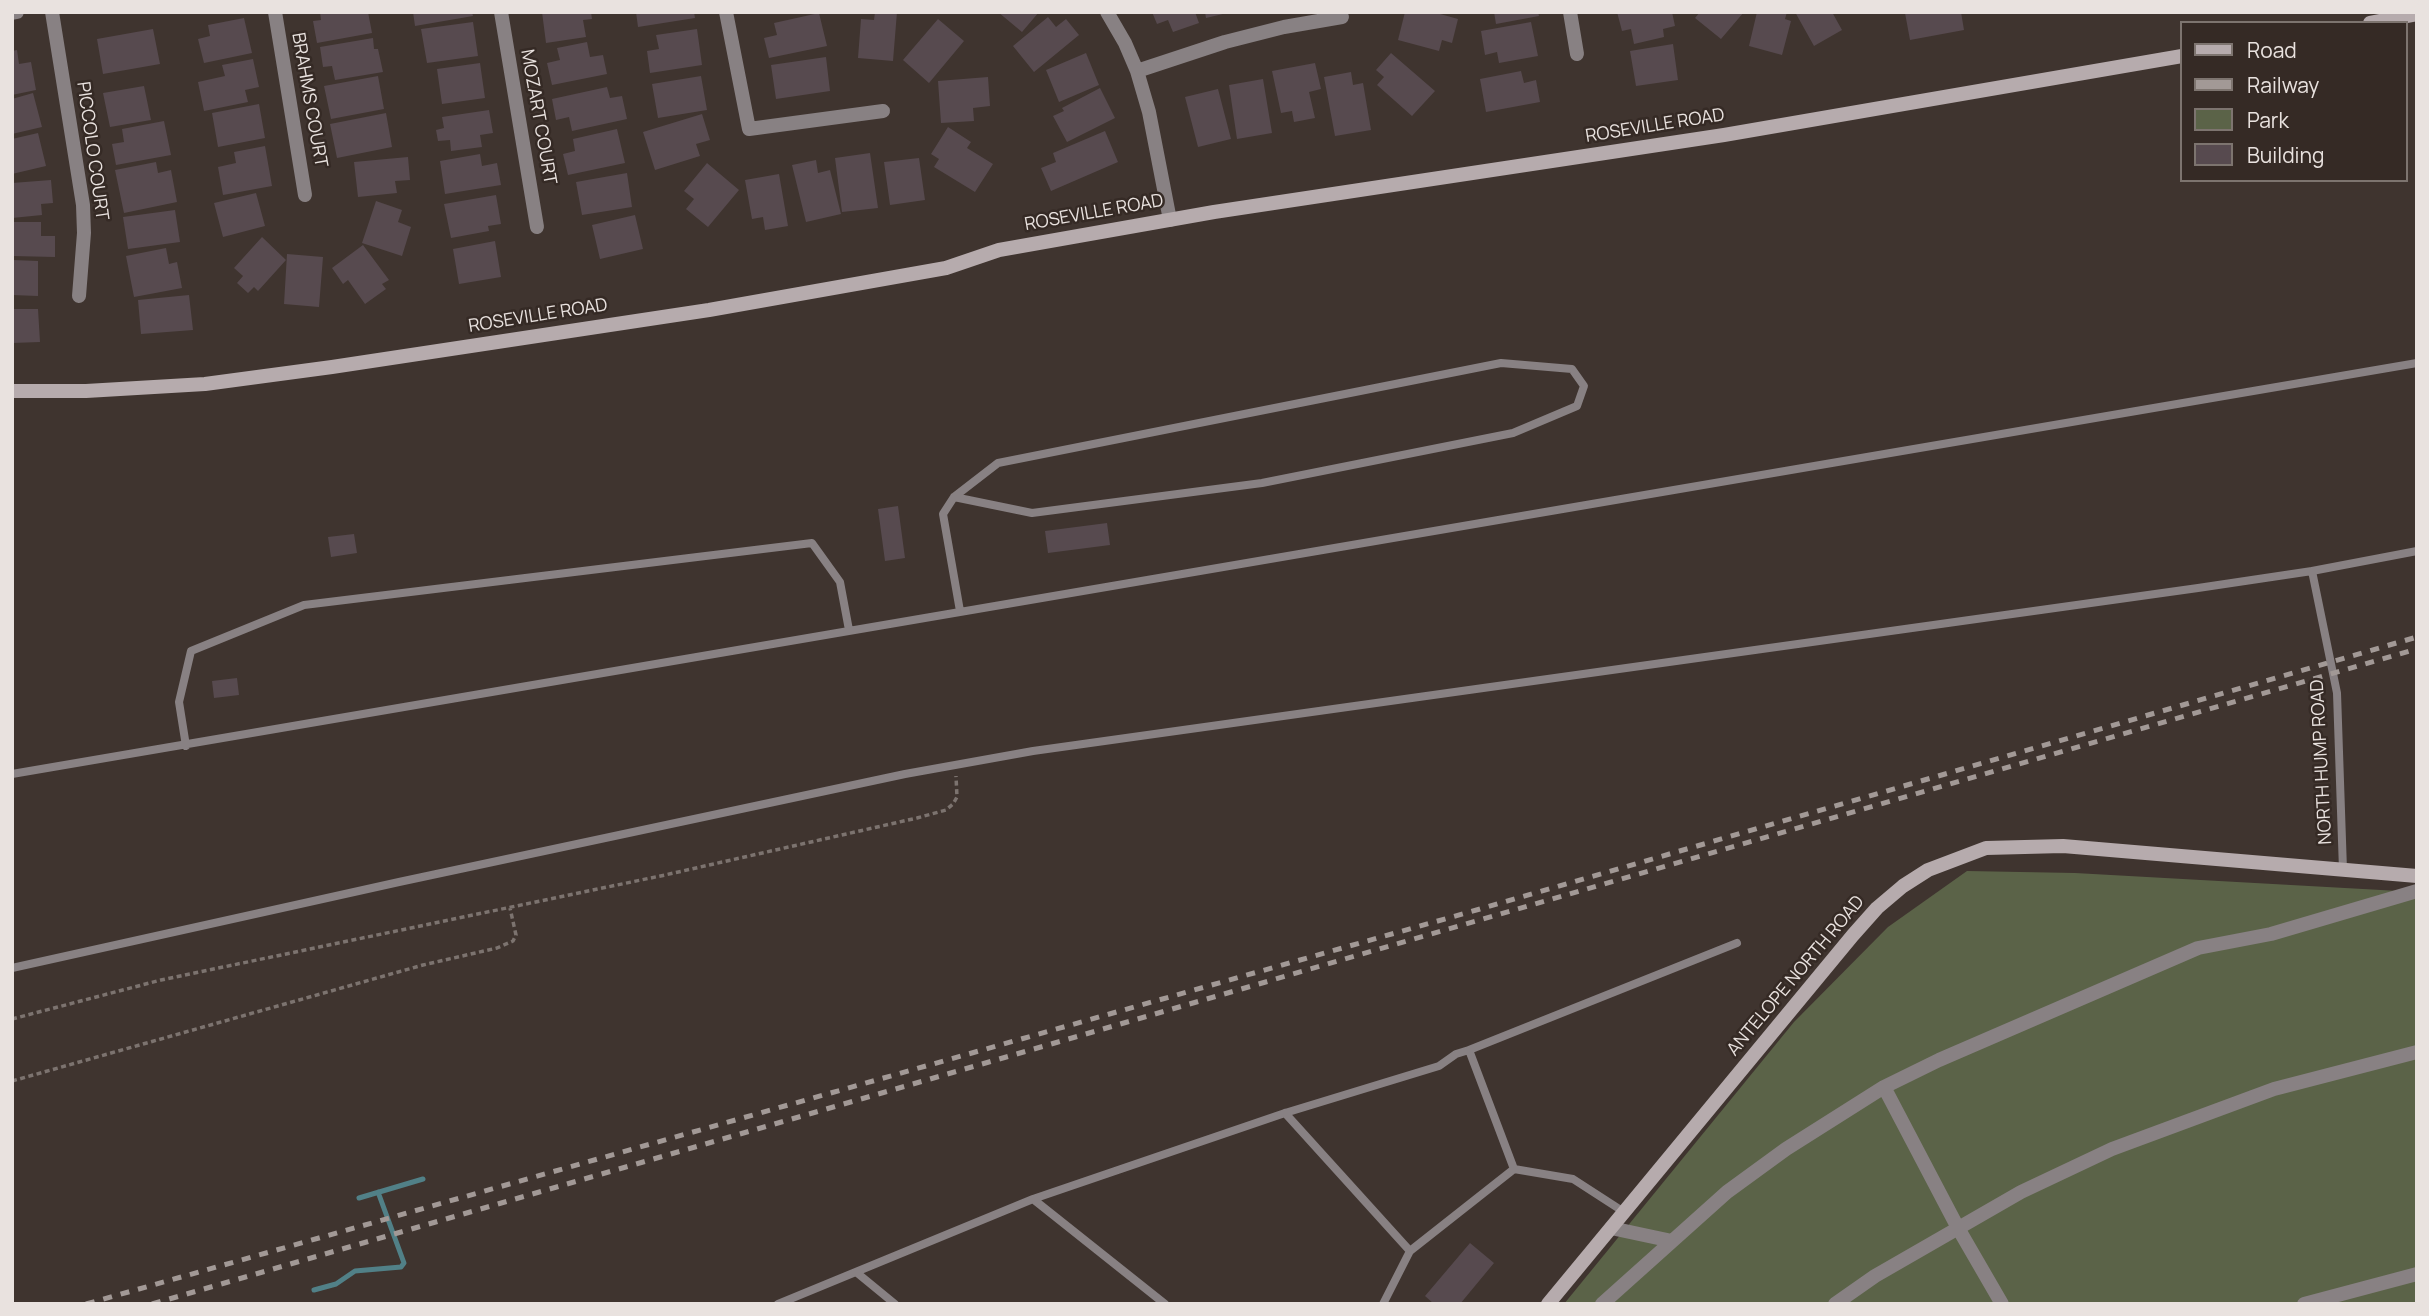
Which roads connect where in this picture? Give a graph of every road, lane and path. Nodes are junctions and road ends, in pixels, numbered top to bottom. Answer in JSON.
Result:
{"nodes":[{"id":1,"x":52,"y":12,"type":"edge"},
{"id":2,"x":275,"y":12,"type":"edge"},
{"id":3,"x":501,"y":12,"type":"edge"},
{"id":4,"x":726,"y":12,"type":"edge"},
{"id":5,"x":1107,"y":12,"type":"edge"},
{"id":6,"x":1570,"y":12,"type":"edge"},
{"id":7,"x":2417,"y":14,"type":"edge"},
{"id":8,"x":2394,"y":15,"type":"edge"},
{"id":9,"x":1342,"y":17,"type":"dead end"},
{"id":10,"x":2376,"y":21,"type":"edge"},
{"id":11,"x":1577,"y":54,"type":"dead end"},
{"id":12,"x":2180,"y":56,"type":"edge"},
{"id":13,"x":1137,"y":71,"type":"junction"},
{"id":14,"x":883,"y":111,"type":"dead end"},
{"id":15,"x":305,"y":195,"type":"dead end"},
{"id":16,"x":1170,"y":220,"type":"junction"},
{"id":17,"x":537,"y":227,"type":"dead end"},
{"id":18,"x":79,"y":296,"type":"dead end"},
{"id":19,"x":2417,"y":363,"type":"edge"},
{"id":20,"x":12,"y":391,"type":"edge"},
{"id":21,"x":954,"y":497,"type":"junction"},
{"id":22,"x":2417,"y":551,"type":"edge"},
{"id":23,"x":2312,"y":571,"type":"junction"},
{"id":24,"x":960,"y":611,"type":"junction"},
{"id":25,"x":849,"y":631,"type":"junction"},
{"id":26,"x":186,"y":746,"type":"junction"},
{"id":27,"x":954,"y":765,"type":"junction"},
{"id":28,"x":12,"y":774,"type":"edge"},
{"id":29,"x":2343,"y":870,"type":"junction"},
{"id":30,"x":2417,"y":876,"type":"edge"},
{"id":31,"x":2417,"y":891,"type":"edge"},
{"id":32,"x":510,"y":908,"type":"junction"},
{"id":33,"x":1737,"y":943,"type":"dead end"},
{"id":34,"x":12,"y":968,"type":"edge"},
{"id":35,"x":12,"y":1019,"type":"edge"},
{"id":36,"x":1469,"y":1050,"type":"junction"},
{"id":37,"x":2417,"y":1052,"type":"edge"},
{"id":38,"x":12,"y":1081,"type":"edge"},
{"id":39,"x":1884,"y":1087,"type":"junction"},
{"id":40,"x":1285,"y":1113,"type":"junction"},
{"id":41,"x":1514,"y":1169,"type":"junction"},
{"id":42,"x":1033,"y":1199,"type":"junction"},
{"id":43,"x":1624,"y":1212,"type":"junction"},
{"id":44,"x":1611,"y":1228,"type":"junction"},
{"id":45,"x":1958,"y":1228,"type":"junction"},
{"id":46,"x":1672,"y":1241,"type":"junction"},
{"id":47,"x":1410,"y":1251,"type":"junction"},
{"id":48,"x":856,"y":1272,"type":"junction"},
{"id":49,"x":2417,"y":1274,"type":"edge"},
{"id":50,"x":778,"y":1304,"type":"edge"},
{"id":51,"x":895,"y":1304,"type":"edge"},
{"id":52,"x":1165,"y":1304,"type":"edge"},
{"id":53,"x":1383,"y":1304,"type":"edge"},
{"id":54,"x":1548,"y":1304,"type":"edge"},
{"id":55,"x":1602,"y":1304,"type":"edge"},
{"id":56,"x":1835,"y":1304,"type":"edge"},
{"id":57,"x":2002,"y":1304,"type":"edge"},
{"id":58,"x":2304,"y":1304,"type":"edge"}],
"edges":[{"from":1,"to":18,"type":"street","name":"PICCOLO COURT"},
{"from":2,"to":15,"type":"street","name":"BRAHMS COURT"},
{"from":3,"to":17,"type":"street","name":"MOZART COURT"},
{"from":4,"to":14,"type":"street"},
{"from":5,"to":13,"type":"street"},
{"from":6,"to":11,"type":"street"},
{"from":7,"to":8,"type":"main road"},
{"from":8,"to":10,"type":"main road"},
{"from":9,"to":13,"type":"street"},
{"from":12,"to":16,"type":"main road","name":"ROSEVILLE ROAD"},
{"from":13,"to":16,"type":"street"},
{"from":16,"to":20,"type":"main road","name":"ROSEVILLE ROAD"},
{"from":19,"to":24,"type":"lane"},
{"from":21,"to":21,"type":"lane"},
{"from":21,"to":24,"type":"lane"},
{"from":22,"to":23,"type":"lane"},
{"from":23,"to":27,"type":"lane"},
{"from":23,"to":29,"type":"lane","name":"NORTH HUMP ROAD"},
{"from":24,"to":25,"type":"lane"},
{"from":25,"to":26,"type":"lane"},
{"from":25,"to":26,"type":"lane"},
{"from":26,"to":28,"type":"lane"},
{"from":27,"to":32,"type":"path"},
{"from":27,"to":34,"type":"lane"},
{"from":29,"to":30,"type":"main road","name":"ANTELOPE NORTH ROAD"},
{"from":29,"to":43,"type":"main road","name":"ANTELOPE NORTH ROAD"},
{"from":31,"to":39,"type":"street"},
{"from":32,"to":35,"type":"path"},
{"from":32,"to":38,"type":"path"},
{"from":33,"to":36,"type":"lane"},
{"from":36,"to":40,"type":"lane"},
{"from":36,"to":41,"type":"lane"},
{"from":37,"to":45,"type":"street"},
{"from":39,"to":45,"type":"street"},
{"from":39,"to":46,"type":"street"},
{"from":40,"to":42,"type":"lane"},
{"from":40,"to":47,"type":"lane"},
{"from":41,"to":43,"type":"lane"},
{"from":41,"to":47,"type":"lane"},
{"from":42,"to":48,"type":"lane"},
{"from":42,"to":52,"type":"lane"},
{"from":43,"to":44,"type":"main road","name":"ANTELOPE NORTH ROAD"},
{"from":44,"to":46,"type":"street"},
{"from":44,"to":54,"type":"main road","name":"ANTELOPE NORTH ROAD"},
{"from":45,"to":56,"type":"street"},
{"from":45,"to":57,"type":"street"},
{"from":46,"to":55,"type":"street"},
{"from":47,"to":53,"type":"lane"},
{"from":48,"to":50,"type":"lane"},
{"from":48,"to":51,"type":"lane"},
{"from":49,"to":58,"type":"street"}]}
